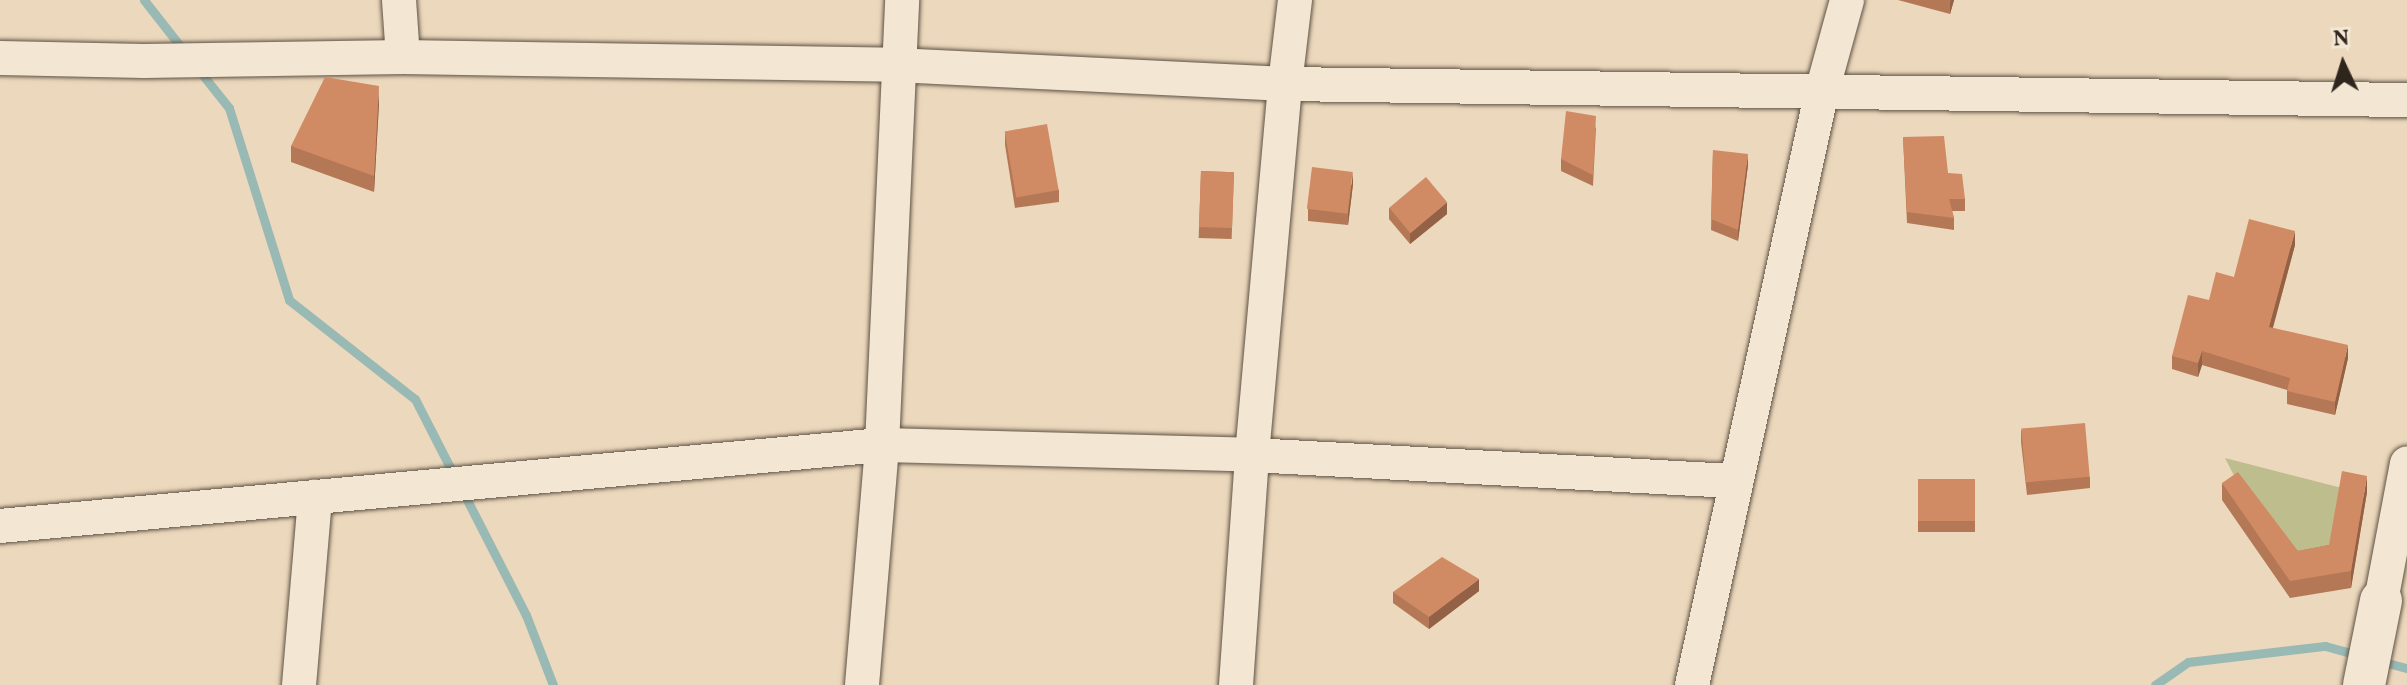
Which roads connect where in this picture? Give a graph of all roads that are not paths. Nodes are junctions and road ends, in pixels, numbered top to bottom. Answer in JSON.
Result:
{"nodes":[{"id":1,"x":399,"y":0,"type":"edge"},
{"id":2,"x":902,"y":0,"type":"edge"},
{"id":3,"x":1295,"y":0,"type":"edge"},
{"id":4,"x":1847,"y":0,"type":"edge"},
{"id":5,"x":403,"y":57,"type":"junction"},
{"id":6,"x":0,"y":58,"type":"edge"},
{"id":7,"x":897,"y":65,"type":"junction"},
{"id":8,"x":1285,"y":84,"type":"junction"},
{"id":9,"x":1822,"y":91,"type":"junction"},
{"id":10,"x":2407,"y":100,"type":"edge"},
{"id":11,"x":882,"y":445,"type":"junction"},
{"id":12,"x":1252,"y":455,"type":"junction"},
{"id":13,"x":2407,"y":463,"type":"edge"},
{"id":14,"x":1736,"y":481,"type":"junction"},
{"id":15,"x":315,"y":497,"type":"junction"},
{"id":16,"x":0,"y":526,"type":"edge"},
{"id":17,"x":2381,"y":601,"type":"joint"},
{"id":18,"x":299,"y":685,"type":"edge"},
{"id":19,"x":862,"y":685,"type":"edge"},
{"id":20,"x":1236,"y":685,"type":"edge"},
{"id":21,"x":1692,"y":685,"type":"edge"},
{"id":22,"x":2364,"y":685,"type":"edge"}],
"edges":[{"from":1,"to":5,"type":"street"},
{"from":2,"to":7,"type":"street"},
{"from":3,"to":8,"type":"street"},
{"from":4,"to":9,"type":"street"},
{"from":5,"to":6,"type":"street"},
{"from":5,"to":7,"type":"street"},
{"from":7,"to":8,"type":"street"},
{"from":7,"to":11,"type":"street"},
{"from":8,"to":9,"type":"street"},
{"from":8,"to":12,"type":"street"},
{"from":9,"to":10,"type":"street"},
{"from":9,"to":14,"type":"street"},
{"from":11,"to":12,"type":"street"},
{"from":11,"to":15,"type":"street"},
{"from":11,"to":19,"type":"street"},
{"from":12,"to":14,"type":"street"},
{"from":12,"to":20,"type":"street"},
{"from":13,"to":17,"type":"street"},
{"from":14,"to":21,"type":"street"},
{"from":15,"to":16,"type":"street"},
{"from":15,"to":18,"type":"street"},
{"from":17,"to":22,"type":"street"}]}
